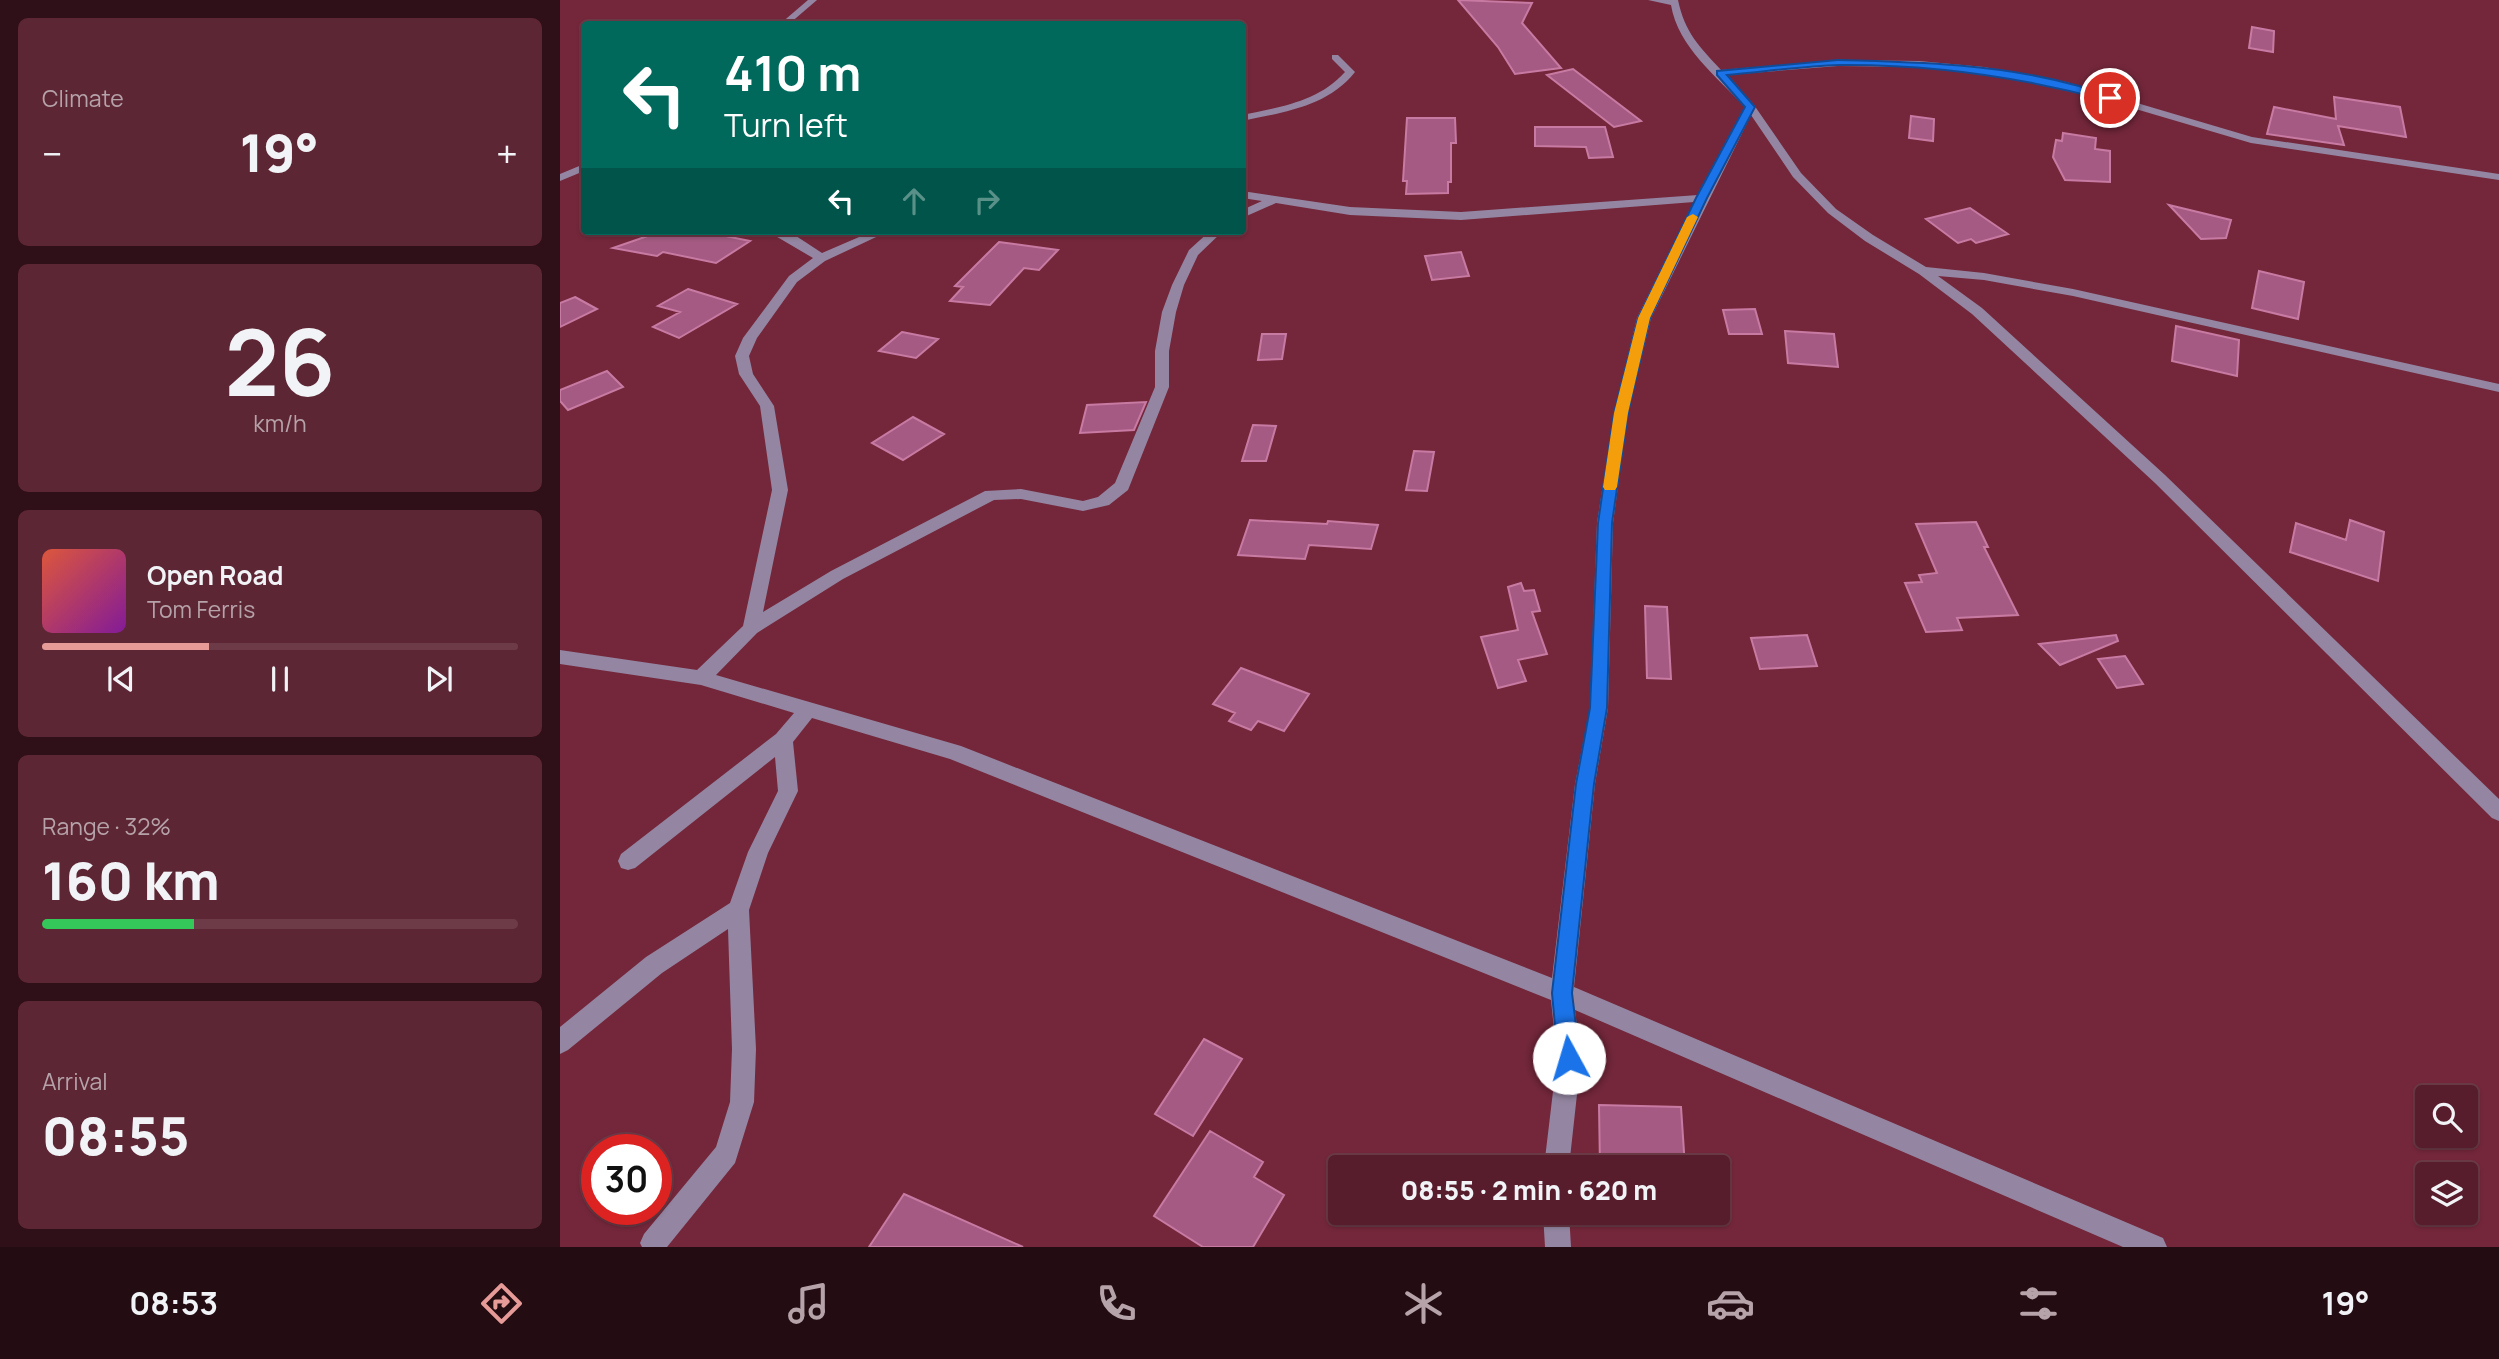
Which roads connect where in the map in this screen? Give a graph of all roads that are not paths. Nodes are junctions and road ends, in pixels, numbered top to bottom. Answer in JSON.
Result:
{"nodes":[{"id":1,"x":813,"y":0,"type":"edge"},
{"id":2,"x":1652,"y":0,"type":"edge"},
{"id":3,"x":1674,"y":1,"type":"edge"},
{"id":4,"x":787,"y":21,"type":"edge"},
{"id":5,"x":1335,"y":57,"type":"dead end"},
{"id":6,"x":1720,"y":73,"type":"junction"},
{"id":7,"x":1750,"y":107,"type":"junction"},
{"id":8,"x":1246,"y":117,"type":"edge"},
{"id":9,"x":581,"y":168,"type":"edge"},
{"id":10,"x":563,"y":175,"type":"edge"},
{"id":11,"x":2499,"y":177,"type":"edge"},
{"id":12,"x":1246,"y":195,"type":"edge"},
{"id":13,"x":1702,"y":198,"type":"junction"},
{"id":14,"x":1275,"y":199,"type":"junction"},
{"id":15,"x":1246,"y":213,"type":"edge"},
{"id":16,"x":786,"y":235,"type":"edge"},
{"id":17,"x":874,"y":235,"type":"edge"},
{"id":18,"x":1213,"y":235,"type":"edge"},
{"id":19,"x":821,"y":258,"type":"junction"},
{"id":20,"x":1923,"y":271,"type":"junction"},
{"id":21,"x":2499,"y":388,"type":"edge"},
{"id":22,"x":751,"y":628,"type":"junction"},
{"id":23,"x":560,"y":657,"type":"edge"},
{"id":24,"x":701,"y":678,"type":"junction"},
{"id":25,"x":807,"y":710,"type":"junction"},
{"id":26,"x":783,"y":740,"type":"junction"},
{"id":27,"x":2499,"y":812,"type":"edge"},
{"id":28,"x":628,"y":861,"type":"dead end"},
{"id":29,"x":738,"y":910,"type":"junction"},
{"id":30,"x":1562,"y":993,"type":"junction"},
{"id":31,"x":560,"y":1042,"type":"edge"},
{"id":32,"x":1557,"y":1155,"type":"edge"},
{"id":33,"x":1557,"y":1225,"type":"edge"},
{"id":34,"x":653,"y":1243,"type":"dead end"},
{"id":35,"x":1558,"y":1247,"type":"edge"},
{"id":36,"x":2154,"y":1247,"type":"edge"}],
"edges":[{"from":1,"to":4,"type":"street"},
{"from":2,"to":3,"type":"street"},
{"from":3,"to":6,"type":"street"},
{"from":5,"to":8,"type":"street"},
{"from":6,"to":7,"type":"street"},
{"from":6,"to":11,"type":"street"},
{"from":7,"to":13,"type":"street"},
{"from":7,"to":20,"type":"street"},
{"from":9,"to":10,"type":"street"},
{"from":12,"to":14,"type":"street"},
{"from":13,"to":14,"type":"street"},
{"from":13,"to":30,"type":"street"},
{"from":14,"to":15,"type":"street"},
{"from":16,"to":19,"type":"street"},
{"from":17,"to":19,"type":"street"},
{"from":18,"to":22,"type":"street"},
{"from":19,"to":22,"type":"street"},
{"from":20,"to":21,"type":"street"},
{"from":20,"to":27,"type":"street"},
{"from":22,"to":24,"type":"street"},
{"from":23,"to":24,"type":"street"},
{"from":24,"to":25,"type":"street"},
{"from":25,"to":26,"type":"street"},
{"from":25,"to":30,"type":"street"},
{"from":26,"to":28,"type":"street"},
{"from":26,"to":29,"type":"street"},
{"from":29,"to":31,"type":"street"},
{"from":29,"to":34,"type":"street"},
{"from":30,"to":32,"type":"street"},
{"from":30,"to":36,"type":"street"},
{"from":33,"to":35,"type":"street"}]}
